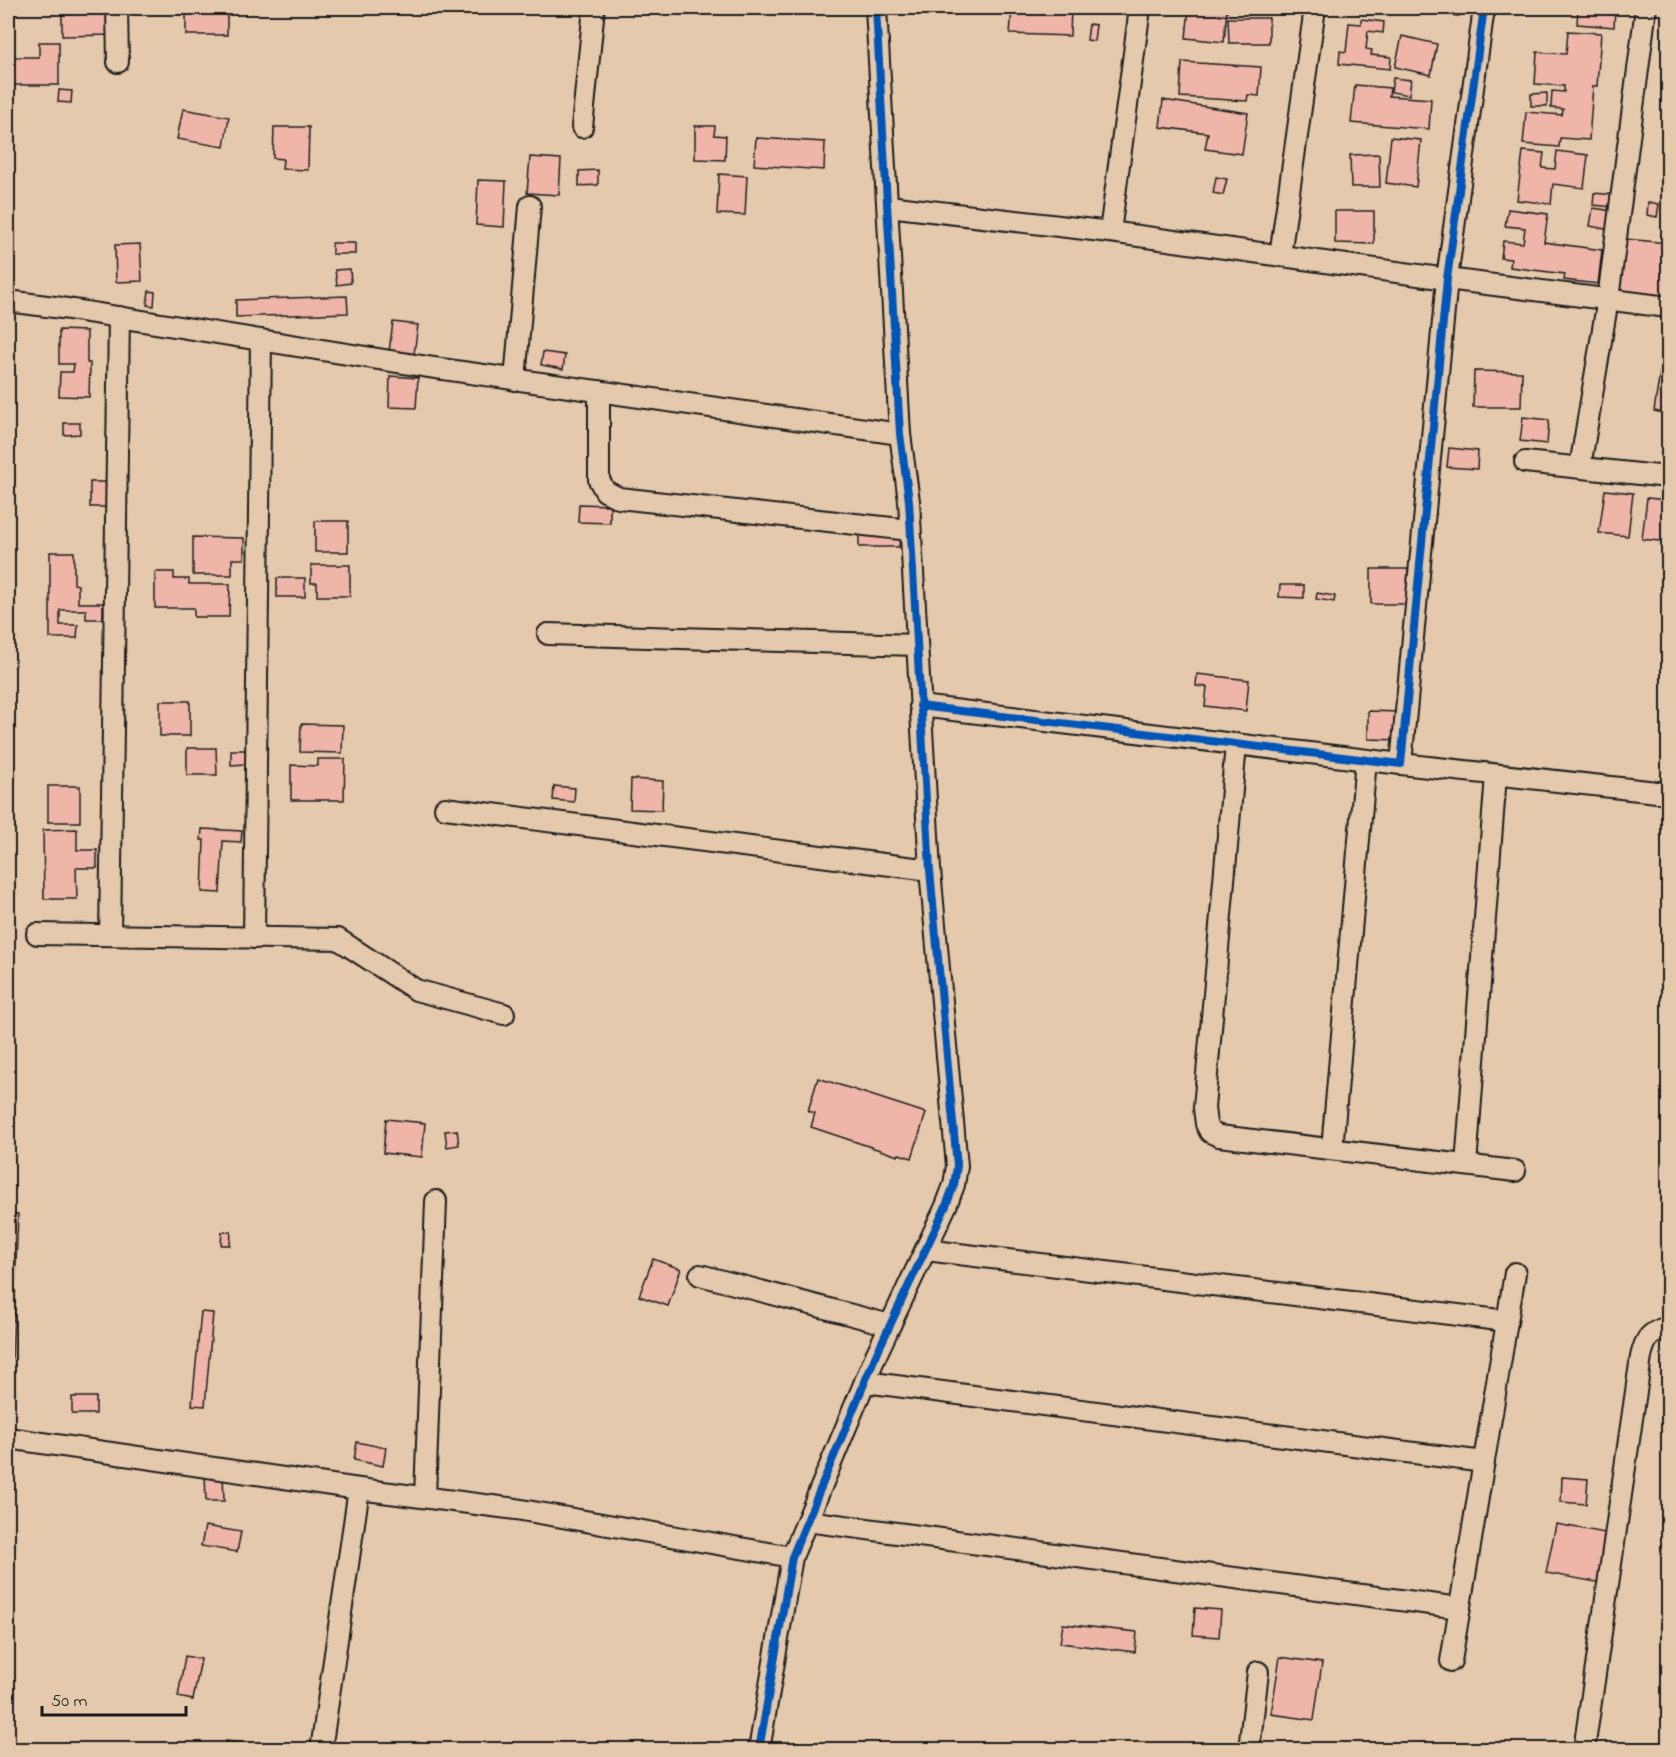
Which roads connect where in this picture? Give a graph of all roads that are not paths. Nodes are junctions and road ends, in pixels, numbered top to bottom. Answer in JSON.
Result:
{"nodes":[{"id":1,"x":117,"y":8,"type":"edge"},
{"id":2,"x":594,"y":8,"type":"edge"},
{"id":3,"x":876,"y":8,"type":"edge"},
{"id":4,"x":1140,"y":8,"type":"edge"},
{"id":5,"x":1315,"y":8,"type":"edge"},
{"id":6,"x":1484,"y":8,"type":"edge"},
{"id":7,"x":1646,"y":8,"type":"edge"},
{"id":8,"x":118,"y":62,"type":"dead end"},
{"id":9,"x":582,"y":127,"type":"dead end"},
{"id":10,"x":530,"y":206,"type":"dead end"},
{"id":11,"x":888,"y":206,"type":"junction"},
{"id":12,"x":1110,"y":232,"type":"junction"},
{"id":13,"x":1280,"y":256,"type":"junction"},
{"id":14,"x":1447,"y":279,"type":"junction"},
{"id":15,"x":1608,"y":299,"type":"junction"},
{"id":16,"x":8,"y":301,"type":"edge"},
{"id":17,"x":1668,"y":307,"type":"edge"},
{"id":18,"x":119,"y":317,"type":"junction"},
{"id":19,"x":261,"y":340,"type":"junction"},
{"id":20,"x":515,"y":380,"type":"junction"},
{"id":21,"x":600,"y":391,"type":"junction"},
{"id":22,"x":900,"y":434,"type":"junction"},
{"id":23,"x":1525,"y":462,"type":"dead end"},
{"id":24,"x":1580,"y":467,"type":"junction"},
{"id":25,"x":1668,"y":477,"type":"edge"},
{"id":26,"x":910,"y":530,"type":"junction"},
{"id":27,"x":548,"y":634,"type":"dead end"},
{"id":28,"x":916,"y":645,"type":"junction"},
{"id":29,"x":920,"y":706,"type":"junction"},
{"id":30,"x":1236,"y":744,"type":"junction"},
{"id":31,"x":1366,"y":760,"type":"junction"},
{"id":32,"x":1401,"y":764,"type":"junction"},
{"id":33,"x":1496,"y":775,"type":"junction"},
{"id":34,"x":1666,"y":793,"type":"dead end"},
{"id":35,"x":445,"y":808,"type":"dead end"},
{"id":36,"x":930,"y":870,"type":"junction"},
{"id":37,"x":37,"y":934,"type":"dead end"},
{"id":38,"x":110,"y":935,"type":"junction"},
{"id":39,"x":254,"y":938,"type":"junction"},
{"id":40,"x":504,"y":1014,"type":"dead end"},
{"id":41,"x":1332,"y":1149,"type":"junction"},
{"id":42,"x":1466,"y":1165,"type":"junction"},
{"id":43,"x":1515,"y":1171,"type":"dead end"},
{"id":44,"x":436,"y":1201,"type":"dead end"},
{"id":45,"x":926,"y":1250,"type":"junction"},
{"id":46,"x":1515,"y":1273,"type":"dead end"},
{"id":47,"x":700,"y":1275,"type":"dead end"},
{"id":48,"x":1507,"y":1321,"type":"junction"},
{"id":49,"x":890,"y":1325,"type":"junction"},
{"id":50,"x":1668,"y":1327,"type":"edge"},
{"id":51,"x":865,"y":1382,"type":"junction"},
{"id":52,"x":8,"y":1438,"type":"edge"},
{"id":53,"x":1484,"y":1462,"type":"junction"},
{"id":54,"x":359,"y":1489,"type":"junction"},
{"id":55,"x":425,"y":1497,"type":"junction"},
{"id":56,"x":807,"y":1521,"type":"junction"},
{"id":57,"x":792,"y":1557,"type":"junction"},
{"id":58,"x":1460,"y":1608,"type":"junction"},
{"id":59,"x":1451,"y":1661,"type":"dead end"},
{"id":60,"x":1258,"y":1672,"type":"dead end"},
{"id":61,"x":321,"y":1749,"type":"edge"},
{"id":62,"x":759,"y":1749,"type":"edge"},
{"id":63,"x":1249,"y":1749,"type":"edge"},
{"id":64,"x":1584,"y":1749,"type":"edge"}],
"edges":[{"from":1,"to":8,"type":"street"},
{"from":2,"to":9,"type":"street"},
{"from":3,"to":11,"type":"street"},
{"from":4,"to":12,"type":"street"},
{"from":5,"to":13,"type":"street"},
{"from":6,"to":14,"type":"street"},
{"from":7,"to":15,"type":"street"},
{"from":10,"to":20,"type":"street"},
{"from":11,"to":12,"type":"street"},
{"from":11,"to":22,"type":"street"},
{"from":12,"to":13,"type":"street"},
{"from":13,"to":14,"type":"street"},
{"from":14,"to":15,"type":"street"},
{"from":14,"to":32,"type":"street"},
{"from":15,"to":17,"type":"street"},
{"from":15,"to":24,"type":"street"},
{"from":16,"to":18,"type":"street"},
{"from":18,"to":19,"type":"street"},
{"from":18,"to":38,"type":"street"},
{"from":19,"to":20,"type":"street"},
{"from":19,"to":39,"type":"street"},
{"from":20,"to":21,"type":"street"},
{"from":21,"to":22,"type":"street"},
{"from":21,"to":26,"type":"street"},
{"from":22,"to":26,"type":"street"},
{"from":23,"to":24,"type":"street"},
{"from":24,"to":25,"type":"street"},
{"from":26,"to":28,"type":"street"},
{"from":27,"to":28,"type":"street"},
{"from":28,"to":29,"type":"street"},
{"from":29,"to":30,"type":"street"},
{"from":29,"to":36,"type":"street"},
{"from":30,"to":31,"type":"street"},
{"from":30,"to":41,"type":"street"},
{"from":31,"to":32,"type":"street"},
{"from":31,"to":41,"type":"street"},
{"from":32,"to":33,"type":"street"},
{"from":33,"to":34,"type":"street"},
{"from":33,"to":42,"type":"street"},
{"from":35,"to":36,"type":"street"},
{"from":36,"to":45,"type":"street"},
{"from":37,"to":38,"type":"street"},
{"from":38,"to":39,"type":"street"},
{"from":39,"to":40,"type":"street"},
{"from":41,"to":42,"type":"street"},
{"from":42,"to":43,"type":"street"},
{"from":44,"to":55,"type":"street"},
{"from":45,"to":48,"type":"street"},
{"from":45,"to":49,"type":"street"},
{"from":46,"to":48,"type":"street"},
{"from":47,"to":49,"type":"street"},
{"from":48,"to":53,"type":"street"},
{"from":49,"to":51,"type":"street"},
{"from":50,"to":64,"type":"street"},
{"from":51,"to":53,"type":"street"},
{"from":51,"to":56,"type":"street"},
{"from":52,"to":54,"type":"street"},
{"from":53,"to":58,"type":"street"},
{"from":54,"to":55,"type":"street"},
{"from":54,"to":61,"type":"street"},
{"from":55,"to":57,"type":"street"},
{"from":56,"to":57,"type":"street"},
{"from":56,"to":58,"type":"street"},
{"from":57,"to":62,"type":"street"},
{"from":58,"to":59,"type":"street"},
{"from":60,"to":63,"type":"street"}]}
